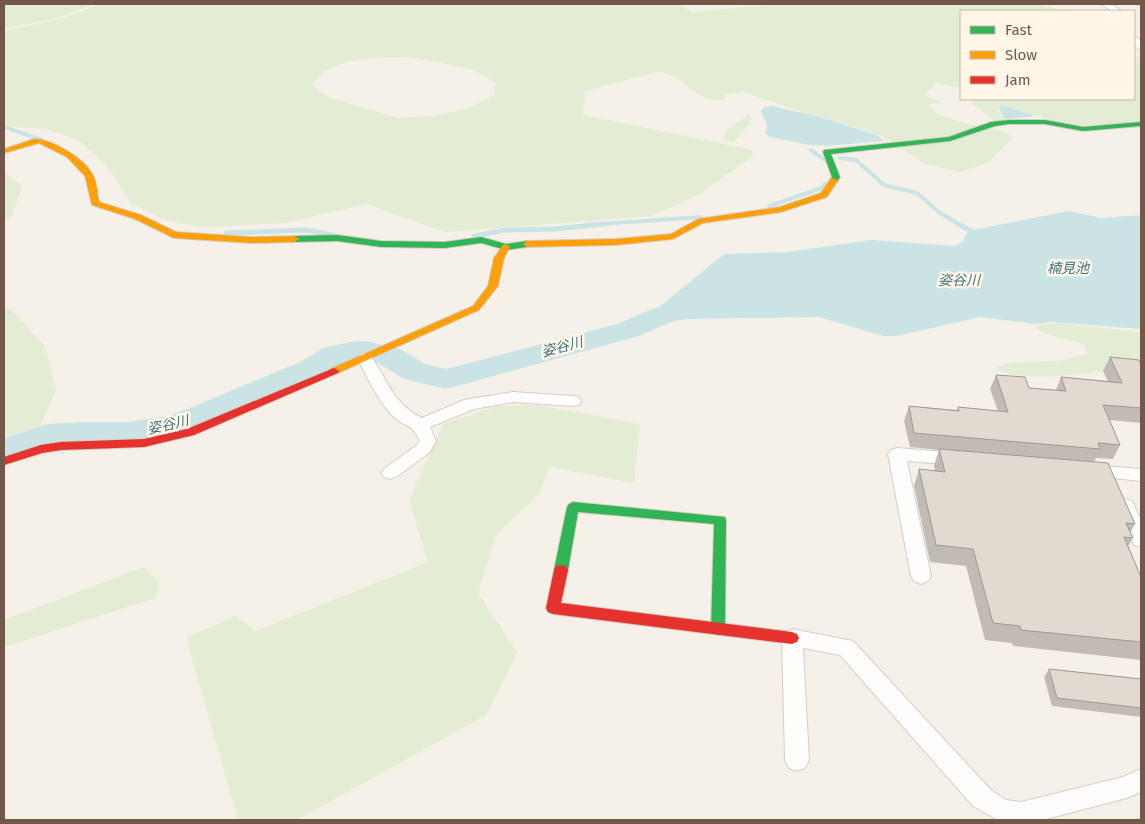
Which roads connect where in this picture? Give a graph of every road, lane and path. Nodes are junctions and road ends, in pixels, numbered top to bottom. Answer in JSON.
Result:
{"nodes":[{"id":1,"x":1105,"y":4,"type":"edge"},
{"id":2,"x":1116,"y":10,"type":"edge"},
{"id":3,"x":1141,"y":124,"type":"edge"},
{"id":4,"x":4,"y":151,"type":"edge"},
{"id":5,"x":506,"y":247,"type":"junction"},
{"id":6,"x":367,"y":357,"type":"junction"},
{"id":7,"x":573,"y":401,"type":"dead end"},
{"id":8,"x":421,"y":424,"type":"junction"},
{"id":9,"x":975,"y":460,"type":"edge"},
{"id":10,"x":4,"y":461,"type":"edge"},
{"id":11,"x":1072,"y":469,"type":"edge"},
{"id":12,"x":1111,"y":472,"type":"junction"},
{"id":13,"x":390,"y":473,"type":"dead end"},
{"id":14,"x":1141,"y":475,"type":"edge"},
{"id":15,"x":1141,"y":540,"type":"edge"},
{"id":16,"x":921,"y":576,"type":"dead end"},
{"id":17,"x":718,"y":629,"type":"junction"},
{"id":18,"x":792,"y":638,"type":"junction"},
{"id":19,"x":797,"y":760,"type":"dead end"},
{"id":20,"x":1141,"y":780,"type":"edge"}],
"edges":[{"from":1,"to":2,"type":"street"},
{"from":3,"to":5,"type":"street"},
{"from":4,"to":5,"type":"street"},
{"from":5,"to":6,"type":"street"},
{"from":6,"to":8,"type":"street"},
{"from":6,"to":10,"type":"street"},
{"from":7,"to":8,"type":"street"},
{"from":8,"to":13,"type":"street"},
{"from":9,"to":16,"type":"street"},
{"from":11,"to":12,"type":"street"},
{"from":12,"to":14,"type":"street"},
{"from":12,"to":15,"type":"street"},
{"from":17,"to":17,"type":"street"},
{"from":17,"to":18,"type":"street"},
{"from":18,"to":19,"type":"street"},
{"from":18,"to":20,"type":"street"}]}
